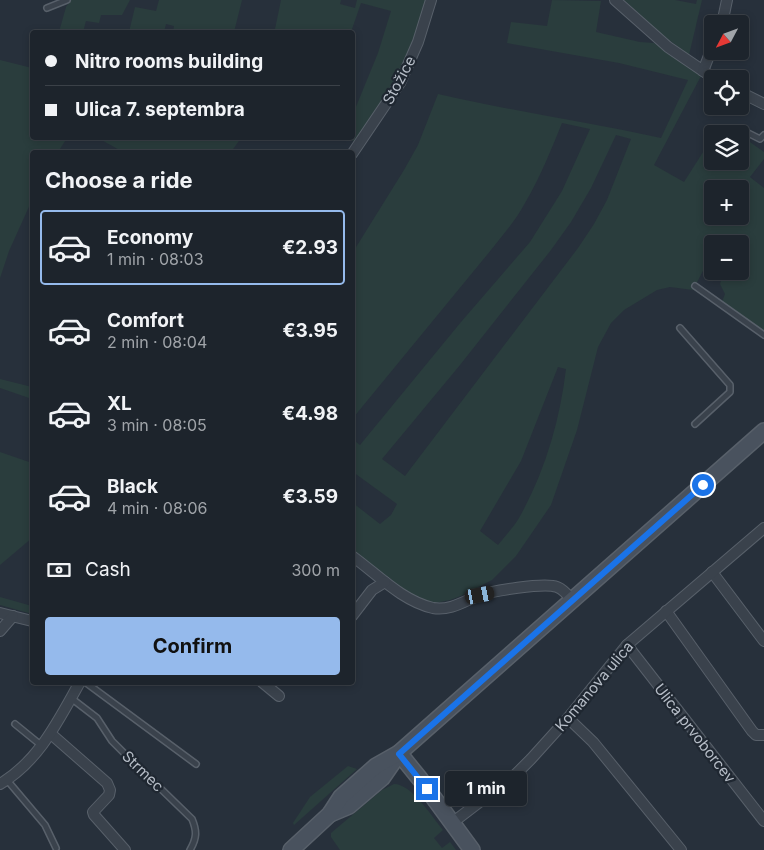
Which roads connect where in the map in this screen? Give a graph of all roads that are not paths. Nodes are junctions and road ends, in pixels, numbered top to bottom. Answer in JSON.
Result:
{"nodes":[{"id":1,"x":50,"y":0,"type":"edge"},
{"id":2,"x":67,"y":0,"type":"edge"},
{"id":3,"x":431,"y":0,"type":"edge"},
{"id":4,"x":616,"y":0,"type":"edge"},
{"id":5,"x":727,"y":0,"type":"edge"},
{"id":6,"x":58,"y":4,"type":"junction"},
{"id":7,"x":47,"y":8,"type":"dead end"},
{"id":8,"x":724,"y":15,"type":"edge"},
{"id":9,"x":707,"y":60,"type":"edge"},
{"id":10,"x":703,"y":71,"type":"joint"},
{"id":11,"x":749,"y":96,"type":"edge"},
{"id":12,"x":764,"y":104,"type":"edge"},
{"id":13,"x":749,"y":134,"type":"edge"},
{"id":14,"x":764,"y":135,"type":"edge"},
{"id":15,"x":355,"y":150,"type":"edge"},
{"id":16,"x":695,"y":286,"type":"dead end"},
{"id":17,"x":680,"y":328,"type":"dead end"},
{"id":18,"x":764,"y":334,"type":"edge"},
{"id":19,"x":695,"y":424,"type":"dead end"},
{"id":20,"x":764,"y":431,"type":"edge"},
{"id":21,"x":763,"y":532,"type":"edge"},
{"id":22,"x":355,"y":558,"type":"edge"},
{"id":23,"x":712,"y":572,"type":"junction"},
{"id":24,"x":386,"y":582,"type":"junction"},
{"id":25,"x":572,"y":600,"type":"junction"},
{"id":26,"x":666,"y":611,"type":"junction"},
{"id":27,"x":355,"y":612,"type":"edge"},
{"id":28,"x":0,"y":613,"type":"edge"},
{"id":29,"x":13,"y":616,"type":"junction"},
{"id":30,"x":30,"y":620,"type":"edge"},
{"id":31,"x":0,"y":631,"type":"edge"},
{"id":32,"x":764,"y":641,"type":"edge"},
{"id":33,"x":627,"y":645,"type":"junction"},
{"id":34,"x":78,"y":685,"type":"edge"},
{"id":35,"x":89,"y":685,"type":"edge"},
{"id":36,"x":266,"y":685,"type":"edge"},
{"id":37,"x":279,"y":696,"type":"dead end"},
{"id":38,"x":71,"y":698,"type":"junction"},
{"id":39,"x":568,"y":718,"type":"junction"},
{"id":40,"x":15,"y":724,"type":"dead end"},
{"id":41,"x":51,"y":734,"type":"junction"},
{"id":42,"x":764,"y":735,"type":"edge"},
{"id":43,"x":42,"y":746,"type":"junction"},
{"id":44,"x":399,"y":754,"type":"junction"},
{"id":45,"x":196,"y":764,"type":"dead end"},
{"id":46,"x":3,"y":782,"type":"edge"},
{"id":47,"x":764,"y":821,"type":"edge"},
{"id":48,"x":452,"y":823,"type":"junction"},
{"id":49,"x":56,"y":848,"type":"dead end"},
{"id":50,"x":125,"y":850,"type":"edge"},
{"id":51,"x":190,"y":850,"type":"edge"},
{"id":52,"x":291,"y":850,"type":"edge"},
{"id":53,"x":472,"y":850,"type":"edge"},
{"id":54,"x":681,"y":850,"type":"edge"}],
"edges":[{"from":1,"to":6,"type":"lane"},
{"from":2,"to":6,"type":"lane"},
{"from":3,"to":15,"type":"street","name":"Stožice"},
{"from":4,"to":10,"type":"street"},
{"from":5,"to":8,"type":"street"},
{"from":6,"to":7,"type":"lane"},
{"from":9,"to":10,"type":"street"},
{"from":11,"to":12,"type":"street"},
{"from":13,"to":14,"type":"lane"},
{"from":16,"to":18,"type":"lane"},
{"from":17,"to":19,"type":"lane"},
{"from":20,"to":25,"type":"main road"},
{"from":21,"to":23,"type":"street","name":"Komanova ulica"},
{"from":22,"to":24,"type":"street"},
{"from":23,"to":26,"type":"street","name":"Komanova ulica"},
{"from":23,"to":32,"type":"street"},
{"from":24,"to":25,"type":"street"},
{"from":24,"to":27,"type":"street"},
{"from":25,"to":44,"type":"main road"},
{"from":26,"to":33,"type":"street","name":"Komanova ulica"},
{"from":26,"to":42,"type":"street"},
{"from":28,"to":29,"type":"street"},
{"from":29,"to":30,"type":"street"},
{"from":29,"to":31,"type":"street"},
{"from":33,"to":39,"type":"street","name":"Komanova ulica"},
{"from":33,"to":47,"type":"street","name":"Ulica prvoborcev"},
{"from":34,"to":38,"type":"street"},
{"from":35,"to":45,"type":"lane"},
{"from":36,"to":37,"type":"street"},
{"from":38,"to":41,"type":"street"},
{"from":38,"to":51,"type":"lane","name":"Strmec"},
{"from":39,"to":48,"type":"street","name":"Komanova ulica"},
{"from":39,"to":54,"type":"street"},
{"from":40,"to":43,"type":"lane"},
{"from":41,"to":43,"type":"street"},
{"from":41,"to":50,"type":"street"},
{"from":43,"to":46,"type":"street"},
{"from":44,"to":48,"type":"main road"},
{"from":44,"to":52,"type":"main road"},
{"from":46,"to":49,"type":"lane"},
{"from":48,"to":53,"type":"main road"}]}
